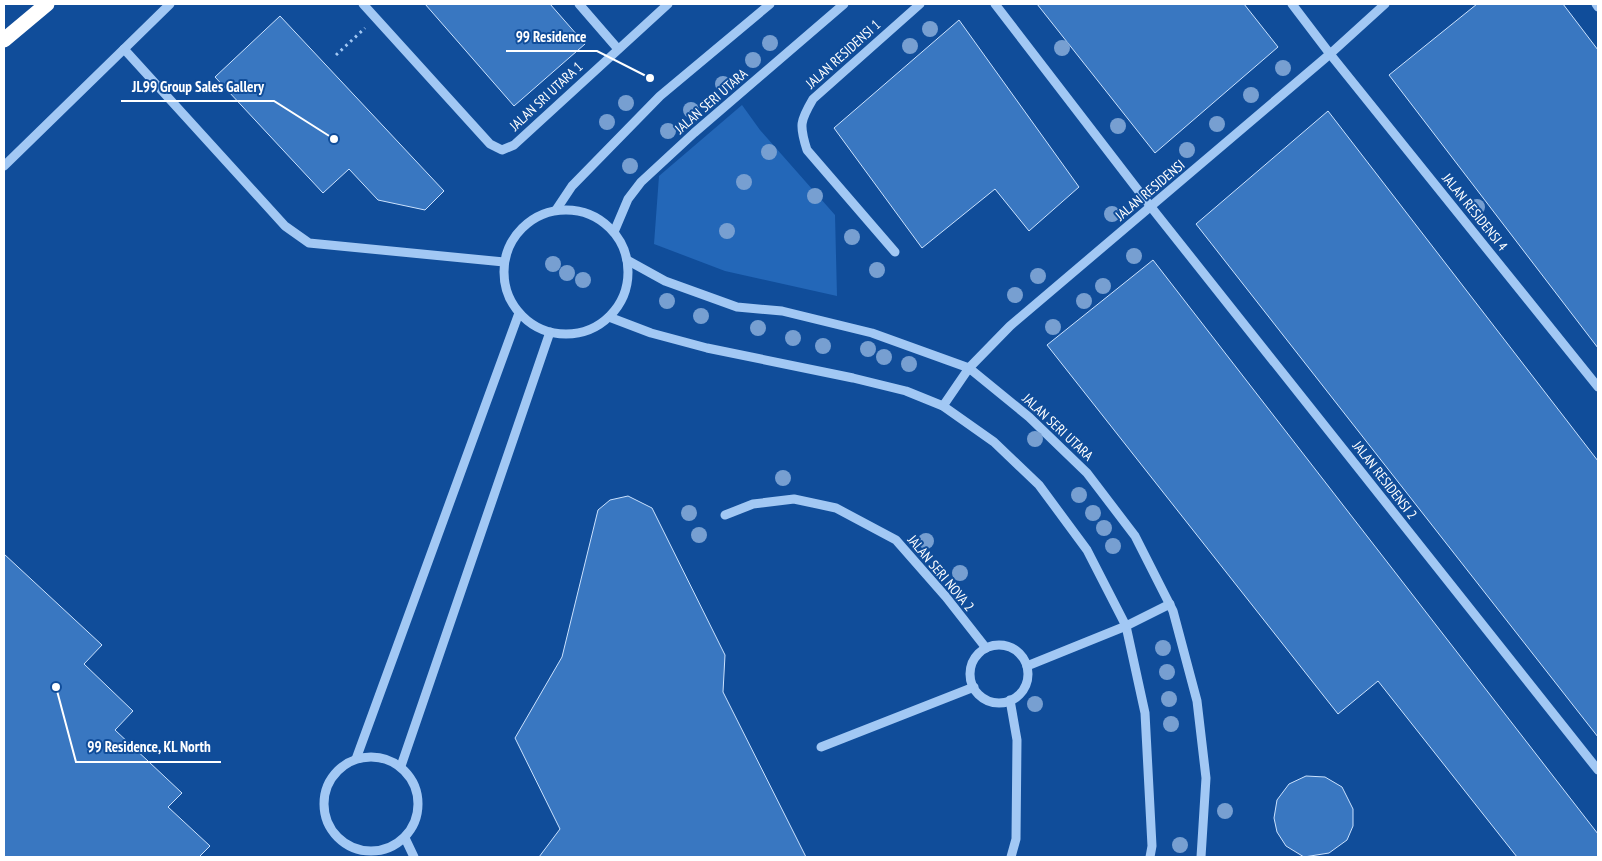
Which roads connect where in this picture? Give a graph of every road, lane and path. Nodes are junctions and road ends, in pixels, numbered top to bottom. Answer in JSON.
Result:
{"nodes":[{"id":1,"x":47,"y":4,"type":"edge"},
{"id":2,"x":170,"y":4,"type":"edge"},
{"id":3,"x":363,"y":4,"type":"edge"},
{"id":4,"x":579,"y":4,"type":"edge"},
{"id":5,"x":668,"y":4,"type":"edge"},
{"id":6,"x":770,"y":4,"type":"edge"},
{"id":7,"x":844,"y":4,"type":"edge"},
{"id":8,"x":920,"y":4,"type":"edge"},
{"id":9,"x":995,"y":4,"type":"edge"},
{"id":10,"x":1292,"y":4,"type":"edge"},
{"id":11,"x":1385,"y":4,"type":"edge"},
{"id":12,"x":376,"y":18,"type":"junction"},
{"id":13,"x":4,"y":40,"type":"edge"},
{"id":14,"x":124,"y":49,"type":"junction"},
{"id":15,"x":618,"y":49,"type":"junction"},
{"id":16,"x":1330,"y":54,"type":"junction"},
{"id":17,"x":336,"y":55,"type":"dead end"},
{"id":18,"x":4,"y":166,"type":"edge"},
{"id":19,"x":1151,"y":207,"type":"junction"},
{"id":20,"x":556,"y":210,"type":"junction"},
{"id":21,"x":614,"y":232,"type":"junction"},
{"id":22,"x":894,"y":252,"type":"dead end"},
{"id":23,"x":627,"y":260,"type":"junction"},
{"id":24,"x":504,"y":262,"type":"junction"},
{"id":25,"x":519,"y":313,"type":"junction"},
{"id":26,"x":609,"y":317,"type":"junction"},
{"id":27,"x":550,"y":332,"type":"junction"},
{"id":28,"x":969,"y":368,"type":"junction"},
{"id":29,"x":1598,"y":386,"type":"edge"},
{"id":30,"x":943,"y":406,"type":"junction"},
{"id":31,"x":725,"y":515,"type":"dead end"},
{"id":32,"x":1170,"y":604,"type":"junction"},
{"id":33,"x":1126,"y":626,"type":"junction"},
{"id":34,"x":986,"y":648,"type":"junction"},
{"id":35,"x":1027,"y":666,"type":"junction"},
{"id":36,"x":974,"y":687,"type":"junction"},
{"id":37,"x":1010,"y":700,"type":"junction"},
{"id":38,"x":821,"y":747,"type":"dead end"},
{"id":39,"x":356,"y":759,"type":"junction"},
{"id":40,"x":401,"y":766,"type":"junction"},
{"id":41,"x":1598,"y":770,"type":"edge"},
{"id":42,"x":405,"y":838,"type":"junction"},
{"id":43,"x":363,"y":854,"type":"edge"},
{"id":44,"x":414,"y":857,"type":"edge"},
{"id":45,"x":1011,"y":857,"type":"edge"},
{"id":46,"x":1150,"y":857,"type":"edge"},
{"id":47,"x":1201,"y":857,"type":"edge"}],
"edges":[{"from":1,"to":13,"type":"highway"},
{"from":2,"to":14,"type":"street"},
{"from":3,"to":12,"type":"street","name":"JALAN SRI UTARA 1"},
{"from":4,"to":15,"type":"street"},
{"from":5,"to":15,"type":"street","name":"JALAN SRI UTARA 1"},
{"from":6,"to":20,"type":"street"},
{"from":7,"to":21,"type":"street","name":"JALAN SERI UTARA"},
{"from":8,"to":22,"type":"street","name":"JALAN RESIDENSI 1"},
{"from":9,"to":19,"type":"street"},
{"from":10,"to":16,"type":"street","name":"JALAN RESIDENSI 4"},
{"from":11,"to":16,"type":"street","name":"JALAN RESIDENSI"},
{"from":12,"to":15,"type":"street","name":"JALAN SRI UTARA 1"},
{"from":12,"to":17,"type":"path"},
{"from":14,"to":18,"type":"street"},
{"from":14,"to":24,"type":"street"},
{"from":16,"to":19,"type":"street","name":"JALAN RESIDENSI"},
{"from":16,"to":29,"type":"street","name":"JALAN RESIDENSI 4"},
{"from":19,"to":28,"type":"street","name":"JALAN RESIDENSI"},
{"from":19,"to":41,"type":"street","name":"JALAN RESIDENSI 2"},
{"from":20,"to":21,"type":"street"},
{"from":20,"to":24,"type":"street"},
{"from":21,"to":23,"type":"street"},
{"from":23,"to":26,"type":"street"},
{"from":23,"to":28,"type":"street","name":"JALAN SERI UTARA"},
{"from":24,"to":25,"type":"street"},
{"from":25,"to":27,"type":"street"},
{"from":25,"to":39,"type":"street"},
{"from":26,"to":27,"type":"street"},
{"from":26,"to":30,"type":"street"},
{"from":27,"to":40,"type":"street"},
{"from":28,"to":30,"type":"street","name":"JALAN RESIDENSI"},
{"from":28,"to":32,"type":"street","name":"JALAN SERI UTARA"},
{"from":30,"to":33,"type":"street"},
{"from":31,"to":34,"type":"street","name":"JALAN SERI NOVA 2"},
{"from":32,"to":33,"type":"street"},
{"from":32,"to":47,"type":"street","name":"JALAN SERI UTARA"},
{"from":33,"to":35,"type":"street"},
{"from":33,"to":46,"type":"street"},
{"from":34,"to":35,"type":"street"},
{"from":34,"to":36,"type":"street"},
{"from":35,"to":37,"type":"street"},
{"from":36,"to":37,"type":"street"},
{"from":36,"to":38,"type":"street"},
{"from":37,"to":45,"type":"street"},
{"from":39,"to":40,"type":"street"},
{"from":39,"to":43,"type":"street"},
{"from":40,"to":42,"type":"street"},
{"from":42,"to":43,"type":"street"},
{"from":42,"to":44,"type":"street"}]}
